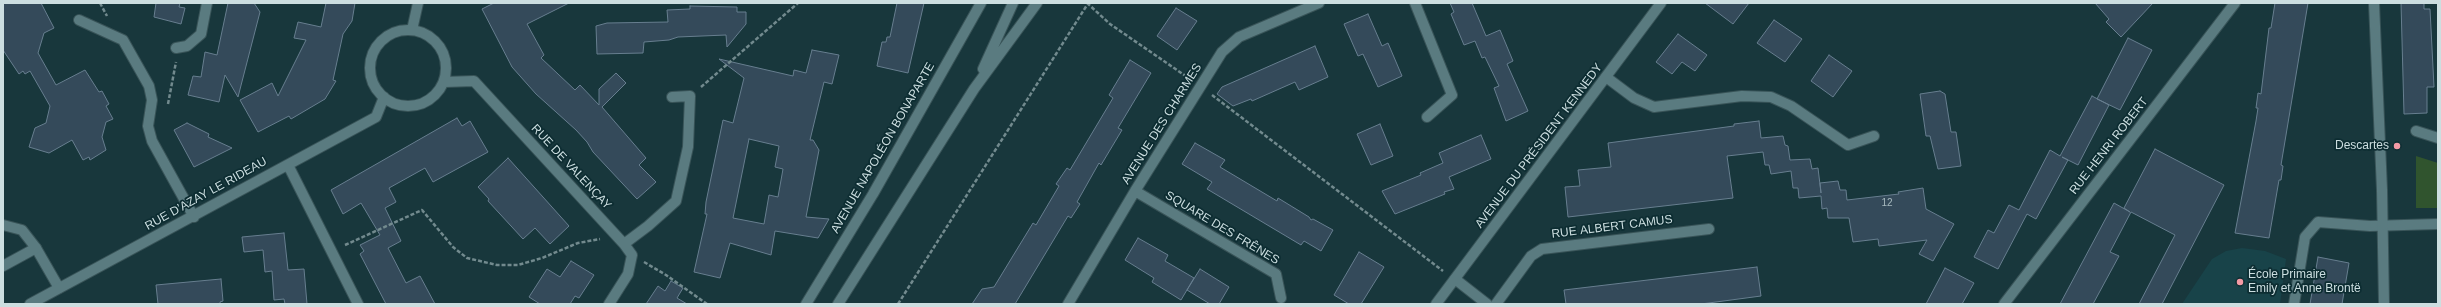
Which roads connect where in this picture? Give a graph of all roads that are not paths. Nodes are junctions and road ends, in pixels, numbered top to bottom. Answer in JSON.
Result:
{"nodes":[{"id":1,"x":207,"y":3,"type":"edge"},
{"id":2,"x":981,"y":3,"type":"edge"},
{"id":3,"x":1013,"y":3,"type":"edge"},
{"id":4,"x":1037,"y":3,"type":"edge"},
{"id":5,"x":1319,"y":3,"type":"edge"},
{"id":6,"x":1415,"y":3,"type":"edge"},
{"id":7,"x":1661,"y":3,"type":"edge"},
{"id":8,"x":2235,"y":3,"type":"edge"},
{"id":9,"x":2374,"y":3,"type":"edge"},
{"id":10,"x":420,"y":4,"type":"edge"},
{"id":11,"x":79,"y":20,"type":"dead end"},
{"id":12,"x":412,"y":30,"type":"junction"},
{"id":13,"x":176,"y":48,"type":"road end"},
{"id":14,"x":1606,"y":77,"type":"junction"},
{"id":15,"x":444,"y":82,"type":"junction"},
{"id":16,"x":974,"y":89,"type":"junction"},
{"id":17,"x":384,"y":97,"type":"junction"},
{"id":18,"x":672,"y":97,"type":"dead end"},
{"id":19,"x":1427,"y":117,"type":"dead end"},
{"id":20,"x":2416,"y":131,"type":"dead end"},
{"id":21,"x":1874,"y":136,"type":"dead end"},
{"id":22,"x":2438,"y":138,"type":"edge"},
{"id":23,"x":288,"y":165,"type":"junction"},
{"id":24,"x":1135,"y":191,"type":"junction"},
{"id":25,"x":194,"y":217,"type":"junction"},
{"id":26,"x":2438,"y":224,"type":"edge"},
{"id":27,"x":3,"y":225,"type":"edge"},
{"id":28,"x":2383,"y":226,"type":"junction"},
{"id":29,"x":1709,"y":229,"type":"dead end"},
{"id":30,"x":624,"y":244,"type":"junction"},
{"id":31,"x":36,"y":248,"type":"junction"},
{"id":32,"x":3,"y":266,"type":"edge"},
{"id":33,"x":1455,"y":279,"type":"junction"},
{"id":34,"x":59,"y":288,"type":"junction"},
{"id":35,"x":1281,"y":298,"type":"dead end"},
{"id":36,"x":2384,"y":303,"type":"edge"},
{"id":37,"x":30,"y":304,"type":"edge"},
{"id":38,"x":358,"y":304,"type":"edge"},
{"id":39,"x":609,"y":304,"type":"edge"},
{"id":40,"x":806,"y":304,"type":"edge"},
{"id":41,"x":838,"y":304,"type":"edge"},
{"id":42,"x":1068,"y":304,"type":"edge"},
{"id":43,"x":1436,"y":304,"type":"edge"},
{"id":44,"x":1487,"y":304,"type":"edge"},
{"id":45,"x":1496,"y":304,"type":"edge"},
{"id":46,"x":2004,"y":304,"type":"edge"},
{"id":47,"x":2294,"y":304,"type":"edge"}],
"edges":[{"from":1,"to":13,"type":"street"},
{"from":2,"to":40,"type":"street","name":"AVENUE NAPOLÉON BONAPARTE"},
{"from":3,"to":16,"type":"street"},
{"from":4,"to":16,"type":"street"},
{"from":5,"to":24,"type":"street","name":"AVENUE DES CHARMES"},
{"from":6,"to":19,"type":"street"},
{"from":7,"to":14,"type":"street","name":"AVENUE DU PRÉSIDENT KENNEDY"},
{"from":8,"to":46,"type":"street","name":"RUE HENRI ROBERT"},
{"from":9,"to":28,"type":"street"},
{"from":10,"to":12,"type":"street"},
{"from":11,"to":25,"type":"street"},
{"from":12,"to":15,"type":"street"},
{"from":12,"to":17,"type":"street"},
{"from":14,"to":21,"type":"street"},
{"from":14,"to":33,"type":"street","name":"AVENUE DU PRÉSIDENT KENNEDY"},
{"from":15,"to":17,"type":"street"},
{"from":15,"to":30,"type":"street","name":"RUE DE VALENÇAY"},
{"from":16,"to":41,"type":"street"},
{"from":17,"to":23,"type":"street","name":"RUE D’AZAY LE RIDEAU"},
{"from":18,"to":30,"type":"street"},
{"from":20,"to":22,"type":"street"},
{"from":23,"to":25,"type":"street","name":"RUE D’AZAY LE RIDEAU"},
{"from":23,"to":38,"type":"street"},
{"from":24,"to":35,"type":"street","name":"SQUARE DES FRÊNES"},
{"from":24,"to":42,"type":"street","name":"AVENUE DES CHARMES"},
{"from":25,"to":34,"type":"street","name":"RUE D’AZAY LE RIDEAU"},
{"from":26,"to":28,"type":"street"},
{"from":27,"to":31,"type":"street"},
{"from":28,"to":36,"type":"street"},
{"from":28,"to":47,"type":"street"},
{"from":29,"to":45,"type":"street","name":"RUE ALBERT CAMUS"},
{"from":30,"to":39,"type":"street","name":"RUE DE VALENÇAY"},
{"from":31,"to":32,"type":"street"},
{"from":31,"to":34,"type":"street"},
{"from":33,"to":43,"type":"street","name":"AVENUE DU PRÉSIDENT KENNEDY"},
{"from":33,"to":44,"type":"street"},
{"from":34,"to":37,"type":"street","name":"RUE D’AZAY LE RIDEAU"}]}
